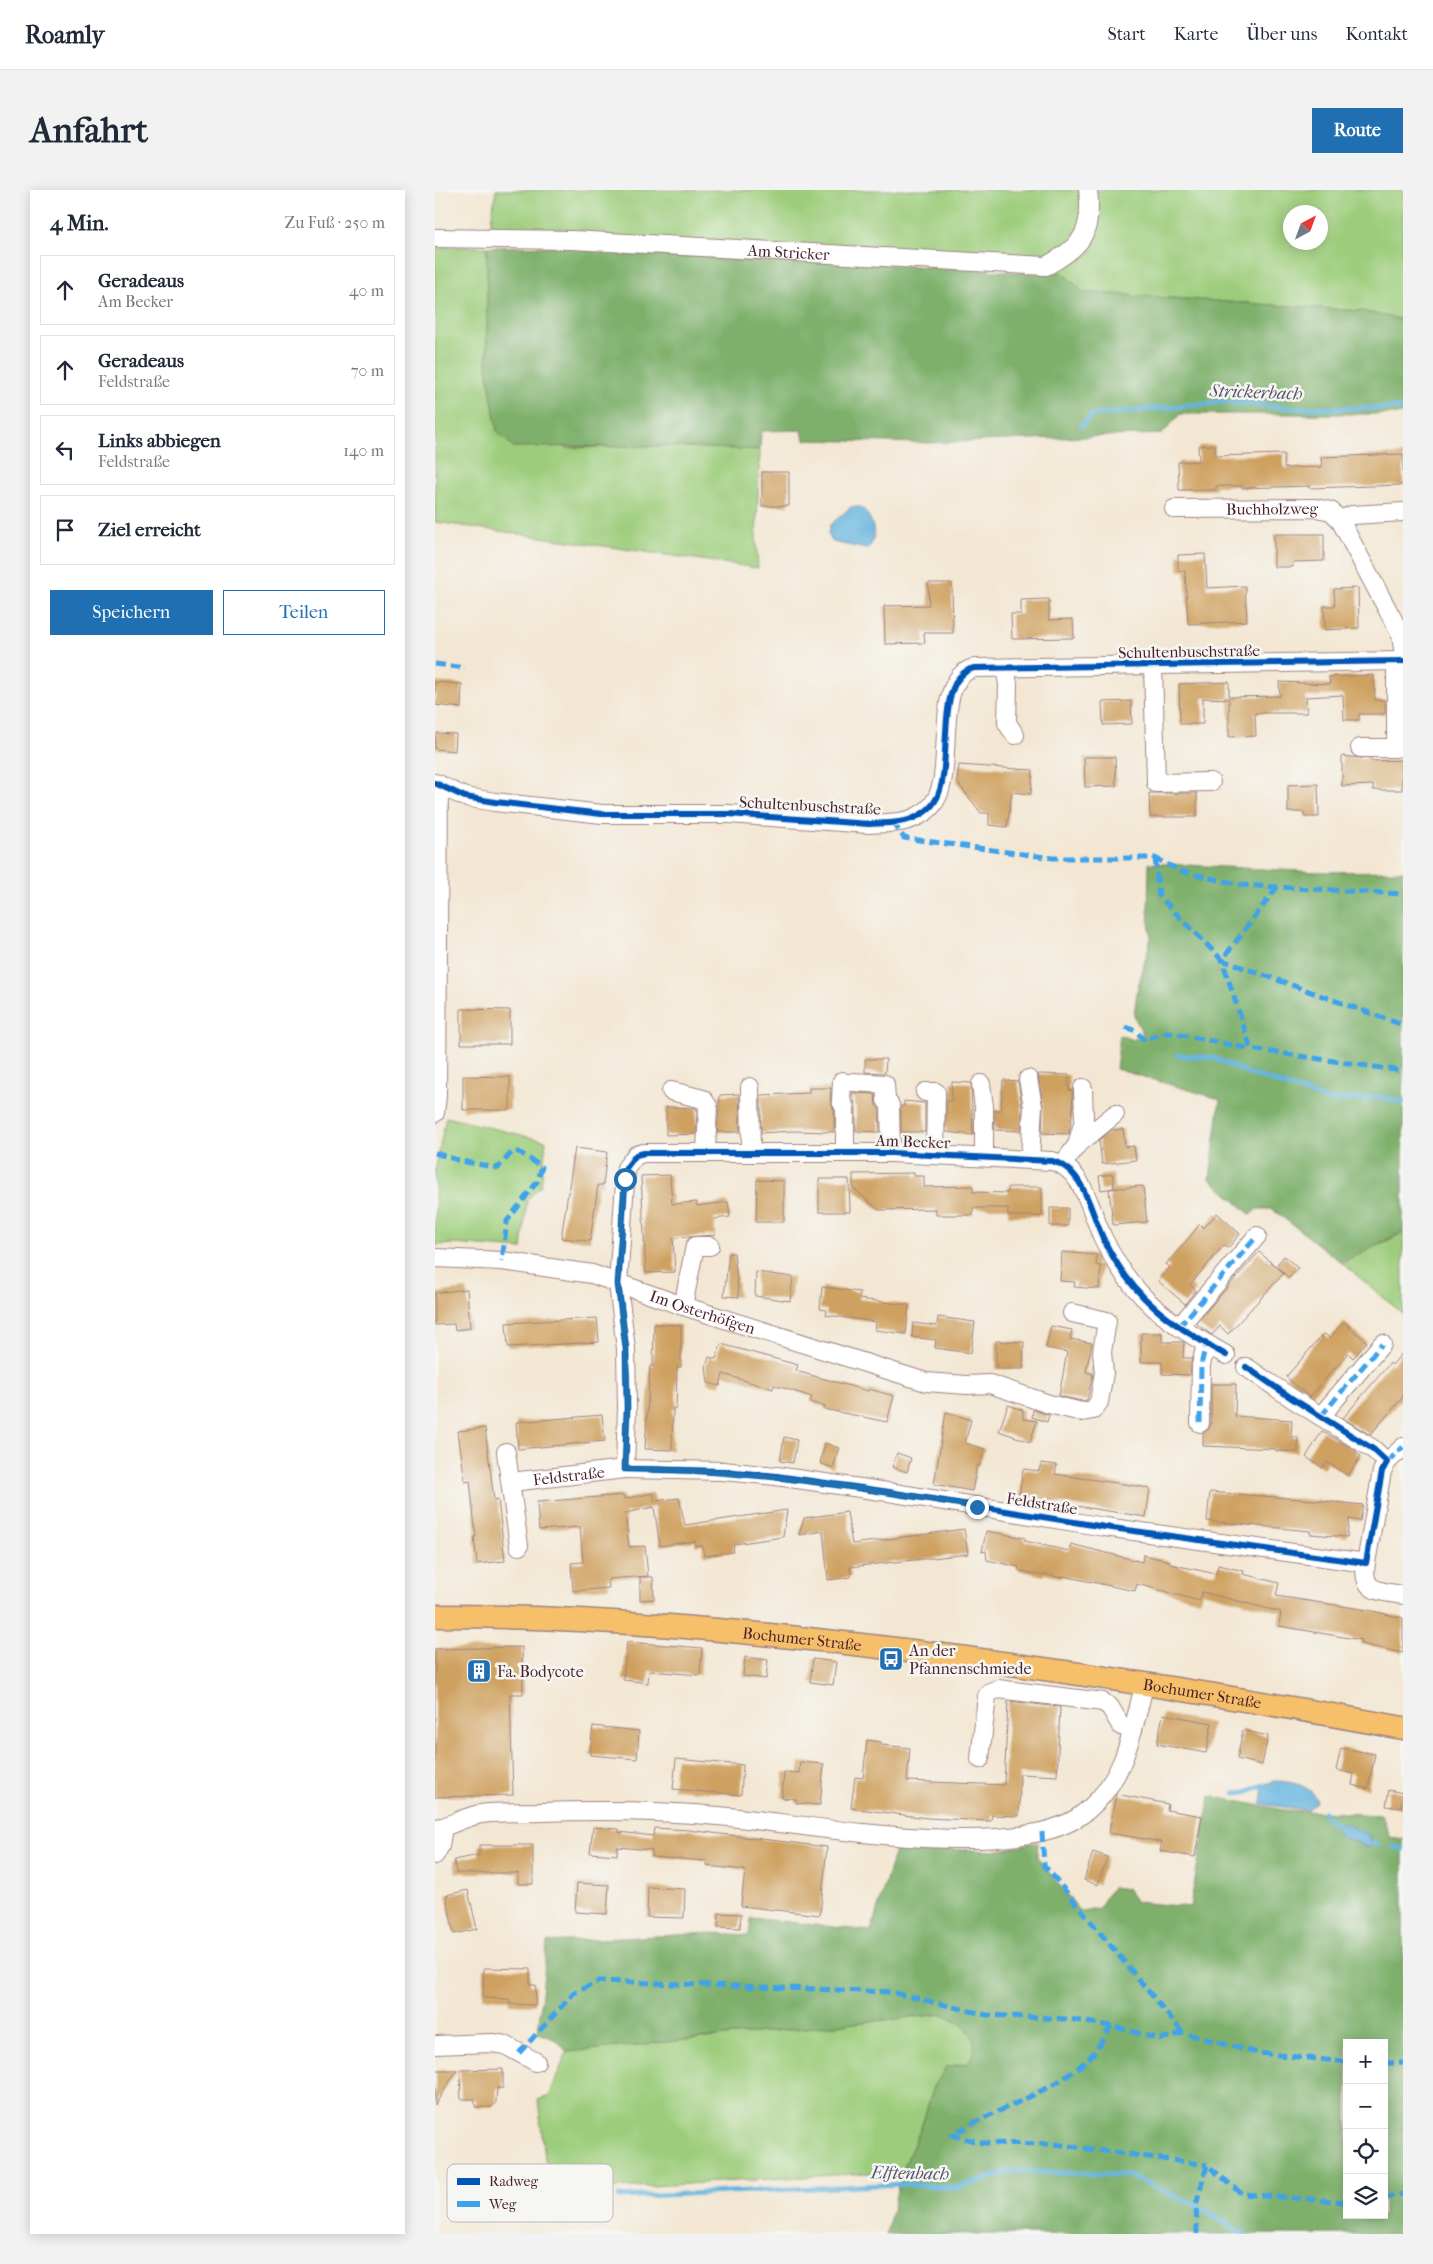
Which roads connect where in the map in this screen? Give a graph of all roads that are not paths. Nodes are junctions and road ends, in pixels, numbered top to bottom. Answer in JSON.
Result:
{"nodes":[{"id":1,"x":1088,"y":190,"type":"edge"},
{"id":2,"x":435,"y":238,"type":"edge"},
{"id":3,"x":1174,"y":509,"type":"dead end"},
{"id":4,"x":1403,"y":512,"type":"edge"},
{"id":5,"x":1340,"y":520,"type":"junction"},
{"id":6,"x":1401,"y":657,"type":"edge"},
{"id":7,"x":1153,"y":664,"type":"junction"},
{"id":8,"x":1005,"y":668,"type":"junction"},
{"id":9,"x":1015,"y":736,"type":"dead end"},
{"id":10,"x":1360,"y":748,"type":"dead end"},
{"id":11,"x":1211,"y":782,"type":"dead end"},
{"id":12,"x":437,"y":783,"type":"edge"},
{"id":13,"x":437,"y":928,"type":"edge"},
{"id":14,"x":437,"y":1012,"type":"edge"},
{"id":15,"x":1027,"y":1079,"type":"dead end"},
{"id":16,"x":981,"y":1084,"type":"dead end"},
{"id":17,"x":750,"y":1087,"type":"dead end"},
{"id":18,"x":1083,"y":1088,"type":"dead end"},
{"id":19,"x":671,"y":1091,"type":"dead end"},
{"id":20,"x":925,"y":1092,"type":"dead end"},
{"id":21,"x":436,"y":1101,"type":"edge"},
{"id":22,"x":1115,"y":1114,"type":"dead end"},
{"id":23,"x":1077,"y":1145,"type":"junction"},
{"id":24,"x":706,"y":1152,"type":"junction"},
{"id":25,"x":751,"y":1152,"type":"junction"},
{"id":26,"x":845,"y":1153,"type":"junction"},
{"id":27,"x":891,"y":1153,"type":"junction"},
{"id":28,"x":935,"y":1154,"type":"junction"},
{"id":29,"x":984,"y":1157,"type":"junction"},
{"id":30,"x":1030,"y":1159,"type":"junction"},
{"id":31,"x":1063,"y":1164,"type":"junction"},
{"id":32,"x":1257,"y":1236,"type":"dead end"},
{"id":33,"x":710,"y":1246,"type":"dead end"},
{"id":34,"x":435,"y":1258,"type":"edge"},
{"id":35,"x":618,"y":1284,"type":"junction"},
{"id":36,"x":683,"y":1306,"type":"junction"},
{"id":37,"x":1072,"y":1313,"type":"dead end"},
{"id":38,"x":1179,"y":1327,"type":"junction"},
{"id":39,"x":1206,"y":1344,"type":"junction"},
{"id":40,"x":1382,"y":1344,"type":"dead end"},
{"id":41,"x":1225,"y":1355,"type":"dead end"},
{"id":42,"x":1246,"y":1366,"type":"dead end"},
{"id":43,"x":1321,"y":1416,"type":"junction"},
{"id":44,"x":1200,"y":1423,"type":"dead end"},
{"id":45,"x":1403,"y":1447,"type":"edge"},
{"id":46,"x":506,"y":1452,"type":"dead end"},
{"id":47,"x":1387,"y":1462,"type":"junction"},
{"id":48,"x":625,"y":1469,"type":"junction"},
{"id":49,"x":511,"y":1482,"type":"junction"},
{"id":50,"x":519,"y":1546,"type":"dead end"},
{"id":51,"x":1366,"y":1563,"type":"junction"},
{"id":52,"x":1403,"y":1595,"type":"edge"},
{"id":53,"x":435,"y":1616,"type":"edge"},
{"id":54,"x":1145,"y":1682,"type":"junction"},
{"id":55,"x":1403,"y":1728,"type":"edge"},
{"id":56,"x":1133,"y":1730,"type":"junction"},
{"id":57,"x":980,"y":1760,"type":"dead end"},
{"id":58,"x":439,"y":1827,"type":"edge"},
{"id":59,"x":435,"y":1855,"type":"edge"},
{"id":60,"x":435,"y":2045,"type":"edge"},
{"id":61,"x":536,"y":2062,"type":"dead end"}],
"edges":[{"from":1,"to":2,"type":"street","name":"Am Stricker"},
{"from":3,"to":5,"type":"street","name":"Buchholzweg"},
{"from":4,"to":5,"type":"street"},
{"from":5,"to":6,"type":"street","name":"Buchholzweg"},
{"from":6,"to":7,"type":"street","name":"Schultenbuschstraße"},
{"from":6,"to":10,"type":"street","name":"Buchholzweg"},
{"from":7,"to":8,"type":"street","name":"Schultenbuschstraße"},
{"from":7,"to":11,"type":"street"},
{"from":8,"to":9,"type":"street"},
{"from":8,"to":12,"type":"street","name":"Schultenbuschstraße"},
{"from":12,"to":13,"type":"street"},
{"from":13,"to":14,"type":"street"},
{"from":14,"to":21,"type":"street"},
{"from":15,"to":30,"type":"street"},
{"from":16,"to":29,"type":"street"},
{"from":17,"to":25,"type":"street"},
{"from":18,"to":23,"type":"street"},
{"from":19,"to":24,"type":"street"},
{"from":20,"to":28,"type":"street"},
{"from":22,"to":23,"type":"street"},
{"from":23,"to":31,"type":"street"},
{"from":24,"to":25,"type":"street","name":"Am Becker"},
{"from":24,"to":35,"type":"street","name":"Am Becker"},
{"from":25,"to":26,"type":"street","name":"Am Becker"},
{"from":26,"to":27,"type":"street","name":"Am Becker"},
{"from":26,"to":27,"type":"street"},
{"from":27,"to":28,"type":"street","name":"Am Becker"},
{"from":28,"to":29,"type":"street","name":"Am Becker"},
{"from":29,"to":30,"type":"street","name":"Am Becker"},
{"from":30,"to":31,"type":"street","name":"Am Becker"},
{"from":31,"to":38,"type":"street"},
{"from":32,"to":38,"type":"street"},
{"from":33,"to":36,"type":"street"},
{"from":34,"to":35,"type":"street","name":"Im Osterhöfgen"},
{"from":35,"to":36,"type":"street","name":"Im Osterhöfgen"},
{"from":35,"to":48,"type":"street","name":"Feldstraße"},
{"from":36,"to":37,"type":"street","name":"Im Osterhöfgen"},
{"from":38,"to":39,"type":"street"},
{"from":39,"to":41,"type":"street"},
{"from":39,"to":44,"type":"street"},
{"from":40,"to":43,"type":"street"},
{"from":42,"to":43,"type":"street"},
{"from":43,"to":47,"type":"street"},
{"from":45,"to":47,"type":"street"},
{"from":46,"to":49,"type":"street"},
{"from":47,"to":51,"type":"street"},
{"from":48,"to":49,"type":"street","name":"Feldstraße"},
{"from":48,"to":51,"type":"street","name":"Feldstraße"},
{"from":49,"to":50,"type":"street"},
{"from":51,"to":52,"type":"street"},
{"from":53,"to":54,"type":"main road","name":"Bochumer Straße"},
{"from":54,"to":55,"type":"main road","name":"Bochumer Straße"},
{"from":54,"to":56,"type":"street"},
{"from":56,"to":57,"type":"street"},
{"from":56,"to":58,"type":"street"},
{"from":58,"to":59,"type":"street"},
{"from":60,"to":61,"type":"street"}]}
